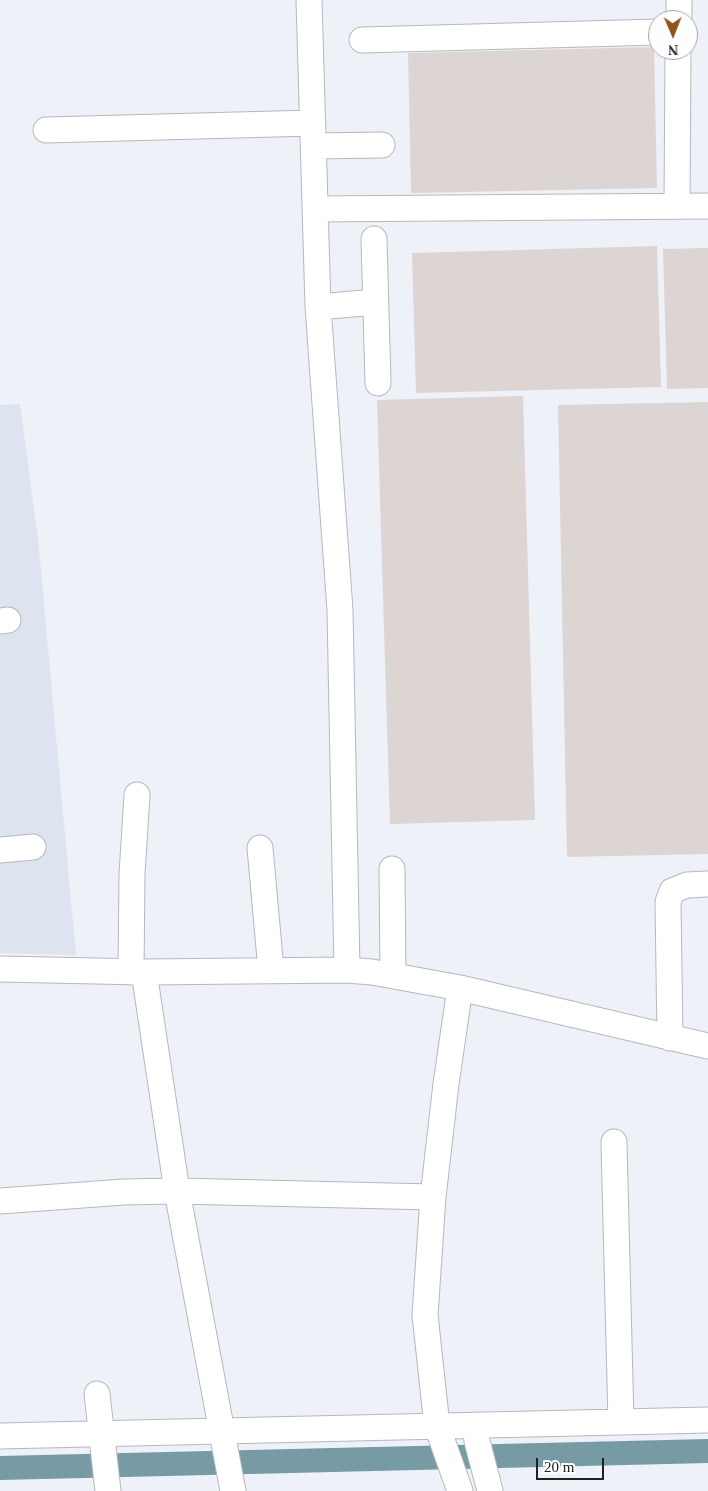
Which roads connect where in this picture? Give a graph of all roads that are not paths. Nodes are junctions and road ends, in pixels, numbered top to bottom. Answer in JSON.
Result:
{"nodes":[{"id":1,"x":309,"y":0,"type":"edge"},
{"id":2,"x":648,"y":32,"type":"edge"},
{"id":3,"x":362,"y":40,"type":"dead end"},
{"id":4,"x":678,"y":60,"type":"edge"},
{"id":5,"x":46,"y":130,"type":"dead end"},
{"id":6,"x":314,"y":135,"type":"junction"},
{"id":7,"x":382,"y":145,"type":"dead end"},
{"id":8,"x":676,"y":206,"type":"junction"},
{"id":9,"x":708,"y":206,"type":"edge"},
{"id":10,"x":315,"y":209,"type":"junction"},
{"id":11,"x":374,"y":240,"type":"dead end"},
{"id":12,"x":375,"y":302,"type":"junction"},
{"id":13,"x":318,"y":307,"type":"junction"},
{"id":14,"x":378,"y":383,"type":"dead end"},
{"id":15,"x":137,"y":795,"type":"dead end"},
{"id":16,"x":33,"y":847,"type":"dead end"},
{"id":17,"x":260,"y":848,"type":"dead end"},
{"id":18,"x":0,"y":850,"type":"edge"},
{"id":19,"x":392,"y":869,"type":"dead end"},
{"id":20,"x":708,"y":884,"type":"edge"},
{"id":21,"x":0,"y":969,"type":"edge"},
{"id":22,"x":271,"y":970,"type":"junction"},
{"id":23,"x":347,"y":970,"type":"junction"},
{"id":24,"x":137,"y":972,"type":"junction"},
{"id":25,"x":393,"y":975,"type":"junction"},
{"id":26,"x":460,"y":988,"type":"junction"},
{"id":27,"x":670,"y":1038,"type":"junction"},
{"id":28,"x":708,"y":1046,"type":"edge"},
{"id":29,"x":614,"y":1142,"type":"dead end"},
{"id":30,"x":177,"y":1191,"type":"junction"},
{"id":31,"x":433,"y":1197,"type":"junction"},
{"id":32,"x":0,"y":1201,"type":"edge"},
{"id":33,"x":97,"y":1394,"type":"dead end"},
{"id":34,"x":708,"y":1420,"type":"edge"},
{"id":35,"x":621,"y":1422,"type":"junction"},
{"id":36,"x":476,"y":1433,"type":"junction"},
{"id":37,"x":0,"y":1436,"type":"edge"},
{"id":38,"x":101,"y":1442,"type":"junction"},
{"id":39,"x":443,"y":1445,"type":"junction"},
{"id":40,"x":227,"y":1462,"type":"edge"},
{"id":41,"x":106,"y":1484,"type":"edge"},
{"id":42,"x":460,"y":1491,"type":"edge"},
{"id":43,"x":490,"y":1491,"type":"edge"}],
"edges":[{"from":1,"to":6,"type":"street"},
{"from":2,"to":3,"type":"street"},
{"from":4,"to":8,"type":"street"},
{"from":5,"to":6,"type":"street"},
{"from":6,"to":7,"type":"street"},
{"from":6,"to":10,"type":"street"},
{"from":8,"to":9,"type":"street"},
{"from":8,"to":10,"type":"street"},
{"from":10,"to":13,"type":"street"},
{"from":11,"to":12,"type":"street"},
{"from":12,"to":13,"type":"street"},
{"from":12,"to":14,"type":"street"},
{"from":13,"to":23,"type":"street"},
{"from":15,"to":24,"type":"street"},
{"from":16,"to":18,"type":"street"},
{"from":17,"to":22,"type":"street"},
{"from":19,"to":25,"type":"street"},
{"from":20,"to":27,"type":"street"},
{"from":21,"to":24,"type":"street"},
{"from":22,"to":23,"type":"street"},
{"from":22,"to":24,"type":"street"},
{"from":23,"to":25,"type":"street"},
{"from":24,"to":30,"type":"street"},
{"from":25,"to":26,"type":"street"},
{"from":26,"to":27,"type":"street"},
{"from":26,"to":31,"type":"street"},
{"from":27,"to":28,"type":"street"},
{"from":29,"to":35,"type":"street"},
{"from":30,"to":31,"type":"street"},
{"from":30,"to":32,"type":"street"},
{"from":30,"to":40,"type":"street"},
{"from":31,"to":39,"type":"street"},
{"from":33,"to":38,"type":"street"},
{"from":34,"to":35,"type":"street"},
{"from":35,"to":36,"type":"street"},
{"from":36,"to":39,"type":"street"},
{"from":36,"to":43,"type":"street"},
{"from":37,"to":38,"type":"street"},
{"from":38,"to":40,"type":"street"},
{"from":38,"to":41,"type":"street"},
{"from":39,"to":40,"type":"street"},
{"from":39,"to":42,"type":"street"}]}
